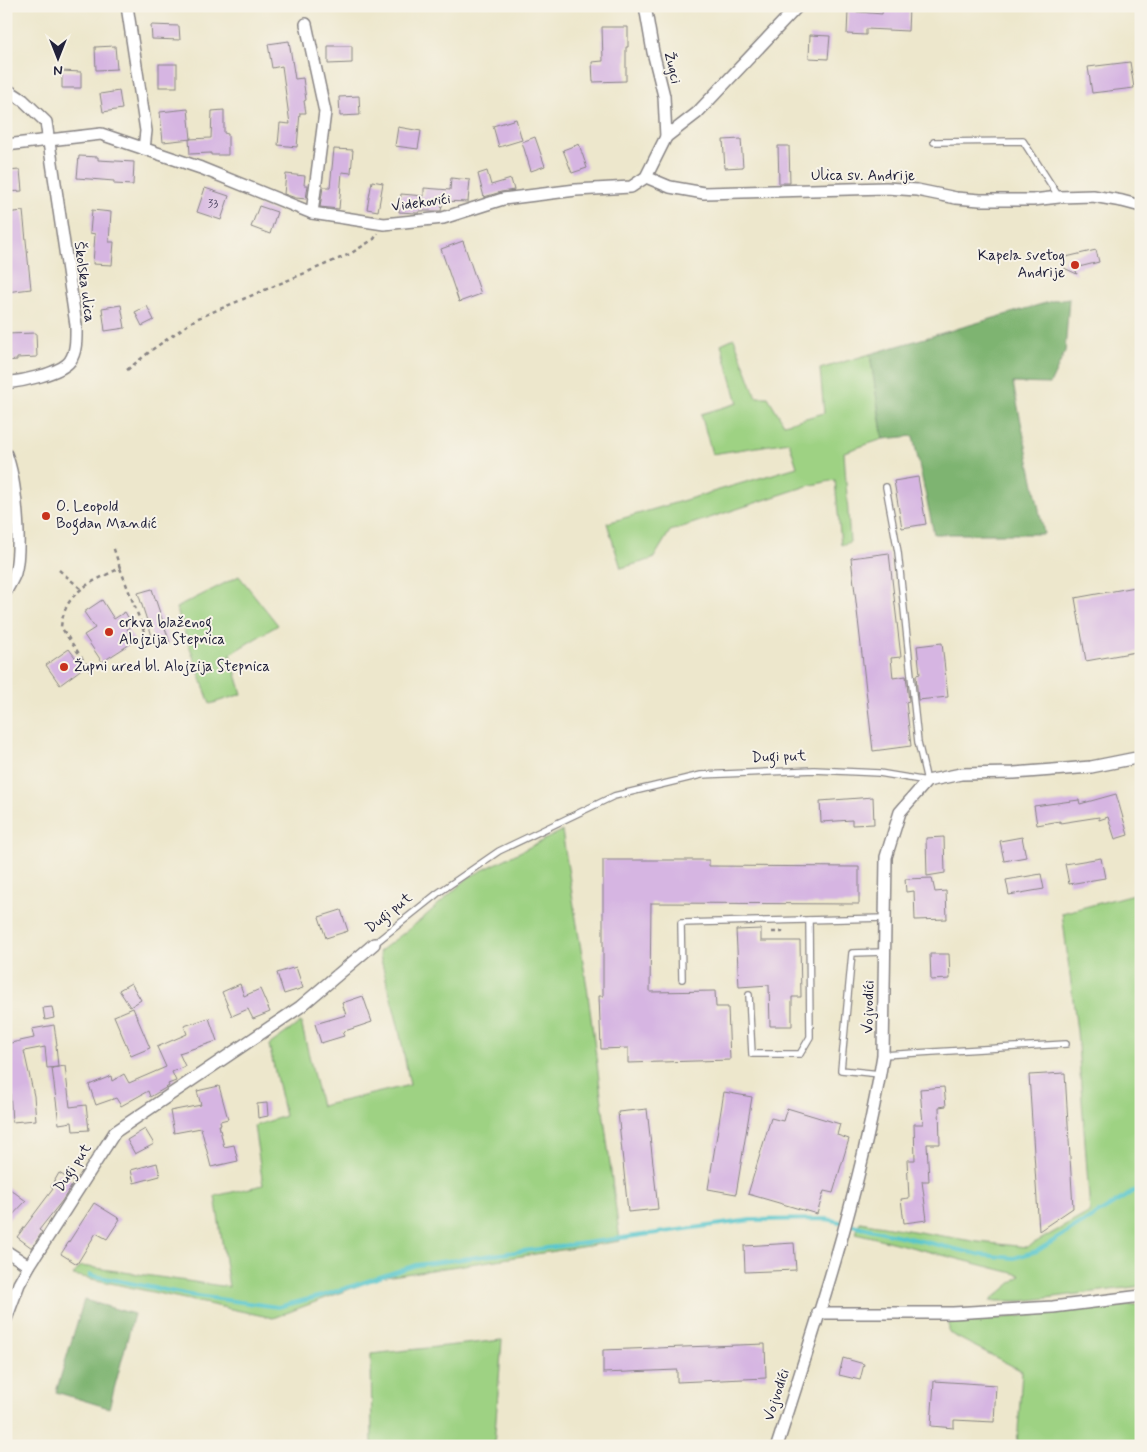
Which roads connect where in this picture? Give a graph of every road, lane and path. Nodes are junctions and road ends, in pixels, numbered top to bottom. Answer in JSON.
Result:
{"nodes":[{"id":1,"x":127,"y":6,"type":"edge"},
{"id":2,"x":644,"y":6,"type":"edge"},
{"id":3,"x":798,"y":6,"type":"edge"},
{"id":4,"x":306,"y":24,"type":"dead end"},
{"id":5,"x":6,"y":89,"type":"edge"},
{"id":6,"x":666,"y":138,"type":"junction"},
{"id":7,"x":48,"y":139,"type":"junction"},
{"id":8,"x":934,"y":142,"type":"dead end"},
{"id":9,"x":6,"y":145,"type":"edge"},
{"id":10,"x":144,"y":149,"type":"junction"},
{"id":11,"x":646,"y":176,"type":"junction"},
{"id":12,"x":1059,"y":197,"type":"junction"},
{"id":13,"x":1141,"y":206,"type":"edge"},
{"id":14,"x":312,"y":213,"type":"junction"},
{"id":15,"x":384,"y":224,"type":"junction"},
{"id":16,"x":128,"y":370,"type":"dead end"},
{"id":17,"x":6,"y":383,"type":"edge"},
{"id":18,"x":6,"y":454,"type":"edge"},
{"id":19,"x":886,"y":487,"type":"dead end"},
{"id":20,"x":12,"y":515,"type":"edge"},
{"id":21,"x":113,"y":546,"type":"dead end"},
{"id":22,"x":120,"y":568,"type":"junction"},
{"id":23,"x":59,"y":570,"type":"dead end"},
{"id":24,"x":80,"y":588,"type":"junction"},
{"id":25,"x":6,"y":591,"type":"edge"},
{"id":26,"x":145,"y":646,"type":"dead end"},
{"id":27,"x":92,"y":673,"type":"dead end"},
{"id":28,"x":1141,"y":757,"type":"edge"},
{"id":29,"x":927,"y":781,"type":"junction"},
{"id":30,"x":885,"y":918,"type":"junction"},
{"id":31,"x":808,"y":920,"type":"junction"},
{"id":32,"x":374,"y":944,"type":"joint"},
{"id":33,"x":885,"y":952,"type":"junction"},
{"id":34,"x":682,"y":979,"type":"dead end"},
{"id":35,"x":749,"y":995,"type":"dead end"},
{"id":36,"x":1066,"y":1044,"type":"dead end"},
{"id":37,"x":883,"y":1055,"type":"junction"},
{"id":38,"x":880,"y":1074,"type":"junction"},
{"id":39,"x":6,"y":1251,"type":"edge"},
{"id":40,"x":28,"y":1266,"type":"junction"},
{"id":41,"x":1141,"y":1296,"type":"edge"},
{"id":42,"x":818,"y":1313,"type":"junction"},
{"id":43,"x":6,"y":1319,"type":"edge"},
{"id":44,"x":776,"y":1446,"type":"edge"}],
"edges":[{"from":1,"to":10,"type":"street"},
{"from":2,"to":6,"type":"street","name":"Žugci"},
{"from":3,"to":6,"type":"street"},
{"from":4,"to":14,"type":"street"},
{"from":5,"to":7,"type":"street"},
{"from":6,"to":11,"type":"street"},
{"from":7,"to":9,"type":"street","name":"Videkovići"},
{"from":7,"to":10,"type":"street","name":"Videkovići"},
{"from":7,"to":17,"type":"street","name":"Školska ulica"},
{"from":8,"to":12,"type":"lane"},
{"from":10,"to":14,"type":"street","name":"Videkovići"},
{"from":11,"to":12,"type":"street","name":"Ulica sv. Andrije"},
{"from":11,"to":15,"type":"street","name":"Videkovići"},
{"from":12,"to":13,"type":"street","name":"Ulica sv. Andrije"},
{"from":14,"to":15,"type":"street","name":"Videkovići"},
{"from":15,"to":16,"type":"path"},
{"from":18,"to":20,"type":"street"},
{"from":19,"to":29,"type":"lane"},
{"from":20,"to":25,"type":"street"},
{"from":21,"to":22,"type":"path"},
{"from":22,"to":24,"type":"path"},
{"from":22,"to":26,"type":"path"},
{"from":23,"to":24,"type":"path"},
{"from":24,"to":27,"type":"path"},
{"from":28,"to":29,"type":"street"},
{"from":29,"to":30,"type":"street","name":"Vojvodići"},
{"from":29,"to":32,"type":"lane","name":"Dugi put"},
{"from":30,"to":31,"type":"lane"},
{"from":30,"to":33,"type":"street","name":"Vojvodići"},
{"from":31,"to":34,"type":"lane"},
{"from":31,"to":35,"type":"lane"},
{"from":32,"to":40,"type":"street","name":"Dugi put"},
{"from":33,"to":37,"type":"street","name":"Vojvodići"},
{"from":33,"to":38,"type":"lane"},
{"from":36,"to":37,"type":"lane"},
{"from":37,"to":38,"type":"street","name":"Vojvodići"},
{"from":38,"to":42,"type":"street","name":"Vojvodići"},
{"from":39,"to":40,"type":"street"},
{"from":40,"to":43,"type":"street","name":"Dugi put"},
{"from":41,"to":42,"type":"street"},
{"from":42,"to":44,"type":"street","name":"Vojvodići"}]}
